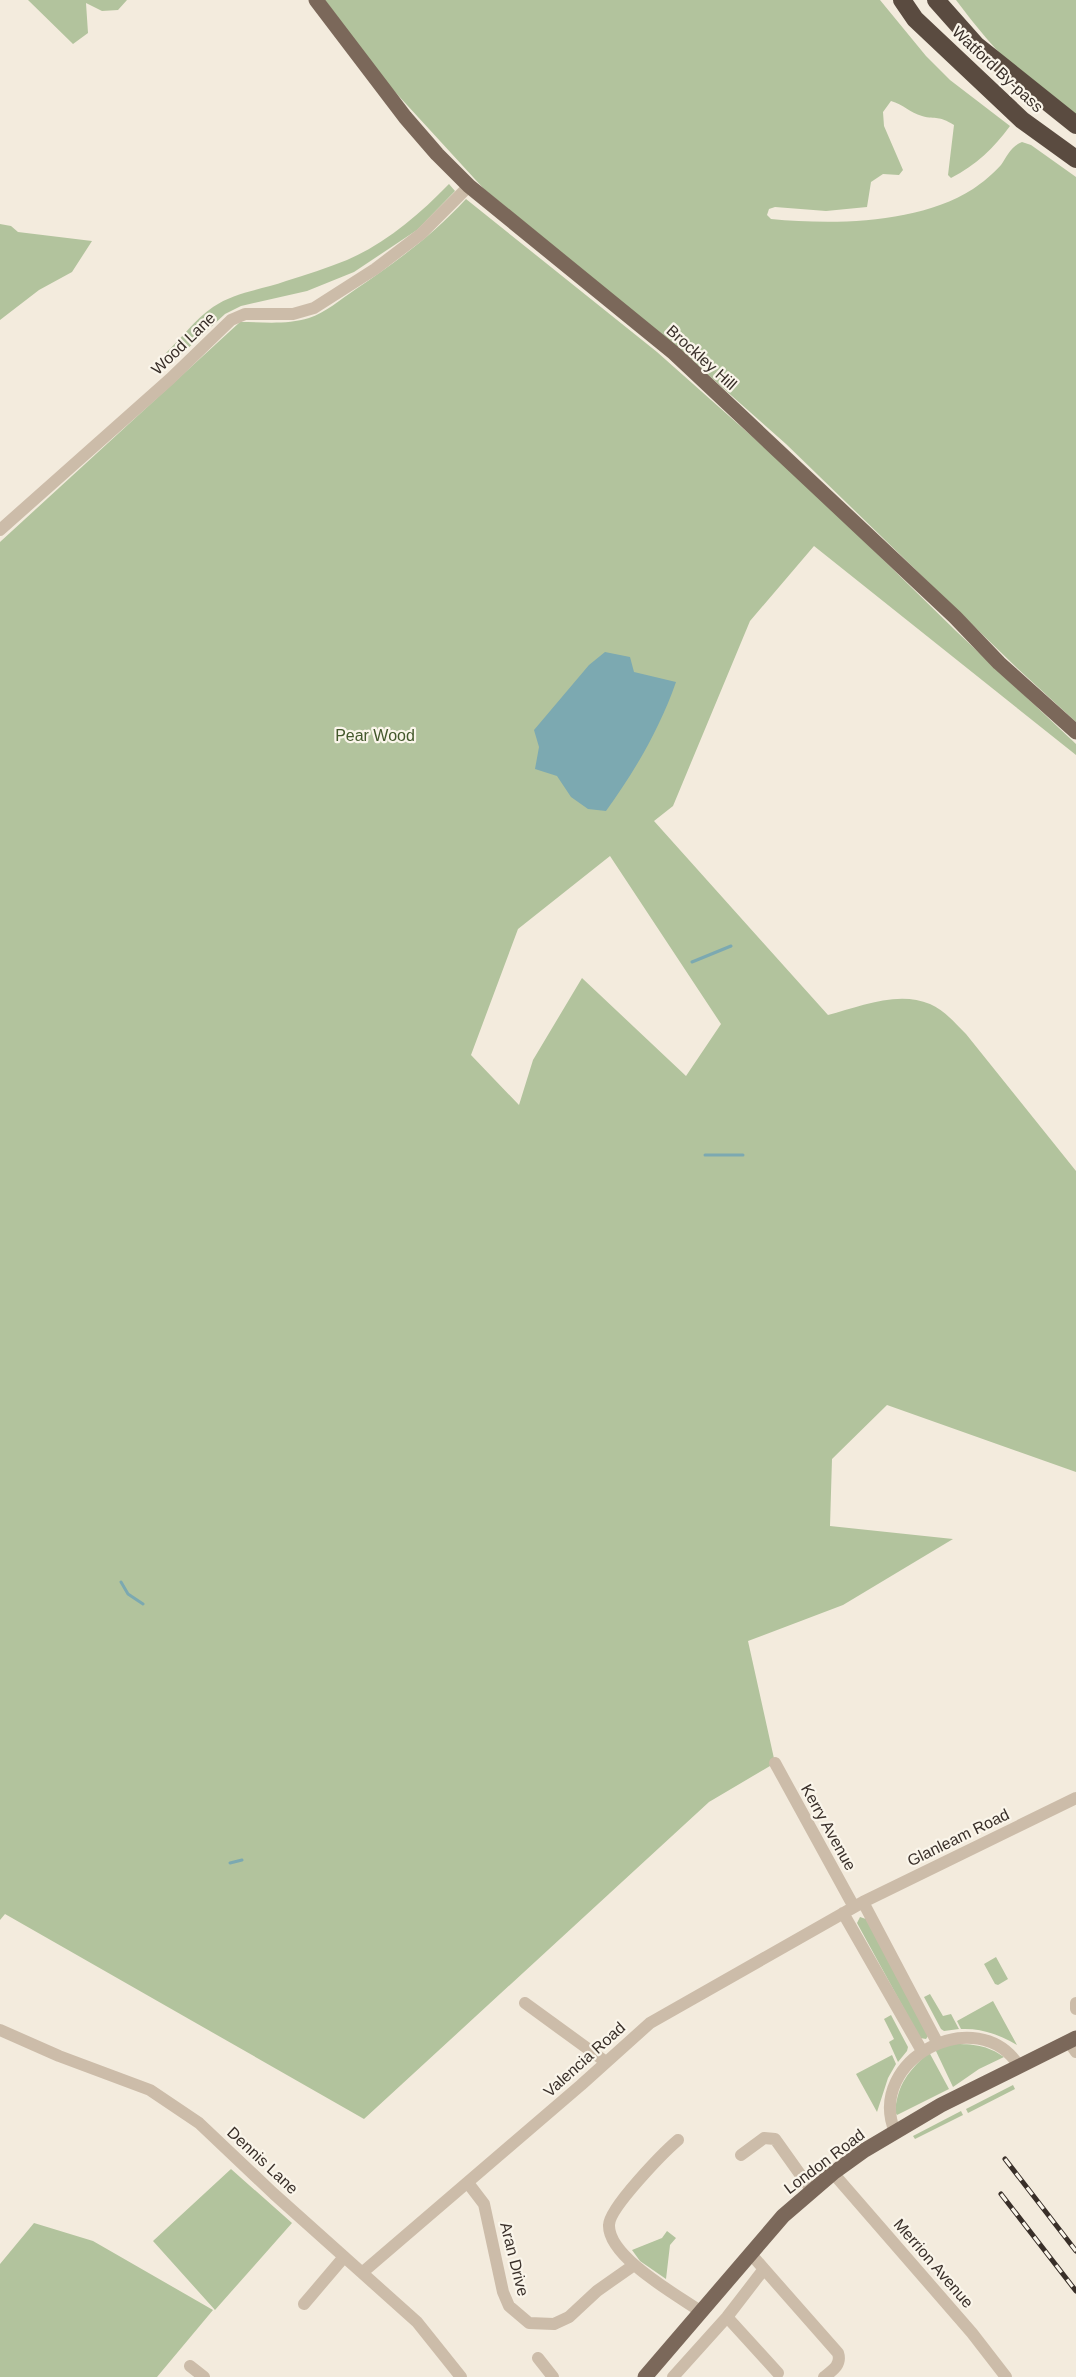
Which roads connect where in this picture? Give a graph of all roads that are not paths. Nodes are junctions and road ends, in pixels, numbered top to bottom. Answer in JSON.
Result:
{"nodes":[{"id":1,"x":316,"y":0,"type":"edge"},
{"id":2,"x":902,"y":0,"type":"edge"},
{"id":3,"x":938,"y":0,"type":"edge"},
{"id":4,"x":1076,"y":126,"type":"edge"},
{"id":5,"x":1076,"y":159,"type":"edge"},
{"id":6,"x":469,"y":186,"type":"junction"},
{"id":7,"x":0,"y":530,"type":"edge"},
{"id":8,"x":1076,"y":732,"type":"edge"},
{"id":9,"x":775,"y":1763,"type":"dead end"},
{"id":10,"x":1076,"y":1798,"type":"edge"},
{"id":11,"x":853,"y":1908,"type":"junction"},
{"id":12,"x":525,"y":2003,"type":"dead end"},
{"id":13,"x":1076,"y":2003,"type":"edge"},
{"id":14,"x":1076,"y":2009,"type":"edge"},
{"id":15,"x":0,"y":2030,"type":"edge"},
{"id":16,"x":937,"y":2042,"type":"junction"},
{"id":17,"x":1074,"y":2044,"type":"edge"},
{"id":18,"x":922,"y":2051,"type":"junction"},
{"id":19,"x":606,"y":2062,"type":"junction"},
{"id":20,"x":1019,"y":2066,"type":"junction"},
{"id":21,"x":895,"y":2132,"type":"junction"},
{"id":22,"x":678,"y":2140,"type":"dead end"},
{"id":23,"x":741,"y":2155,"type":"dead end"},
{"id":24,"x":833,"y":2173,"type":"junction"},
{"id":25,"x":468,"y":2183,"type":"junction"},
{"id":26,"x":812,"y":2191,"type":"junction"},
{"id":27,"x":750,"y":2253,"type":"junction"},
{"id":28,"x":344,"y":2257,"type":"junction"},
{"id":29,"x":634,"y":2265,"type":"junction"},
{"id":30,"x":765,"y":2269,"type":"junction"},
{"id":31,"x":363,"y":2272,"type":"junction"},
{"id":32,"x":304,"y":2304,"type":"dead end"},
{"id":33,"x":700,"y":2311,"type":"junction"},
{"id":34,"x":727,"y":2317,"type":"junction"},
{"id":35,"x":538,"y":2358,"type":"dead end"},
{"id":36,"x":190,"y":2366,"type":"dead end"},
{"id":37,"x":778,"y":2373,"type":"dead end"},
{"id":38,"x":458,"y":2376,"type":"edge"},
{"id":39,"x":204,"y":2377,"type":"edge"},
{"id":40,"x":553,"y":2377,"type":"edge"},
{"id":41,"x":645,"y":2377,"type":"edge"},
{"id":42,"x":673,"y":2377,"type":"edge"},
{"id":43,"x":824,"y":2377,"type":"edge"},
{"id":44,"x":1006,"y":2377,"type":"edge"}],
"edges":[{"from":1,"to":6,"type":"main road","name":"Brockley Hill"},
{"from":2,"to":5,"type":"highway","name":"Watford By-pass"},
{"from":3,"to":4,"type":"highway","name":"Watford By-pass"},
{"from":6,"to":7,"type":"street","name":"Wood Lane"},
{"from":6,"to":8,"type":"main road","name":"Brockley Hill"},
{"from":9,"to":11,"type":"street","name":"Kerry Avenue"},
{"from":10,"to":11,"type":"street","name":"Glanleam Road"},
{"from":11,"to":16,"type":"street","name":"Kerry Avenue"},
{"from":11,"to":18,"type":"street","name":"Kerry Avenue"},
{"from":11,"to":19,"type":"street","name":"Valencia Road"},
{"from":12,"to":19,"type":"street"},
{"from":13,"to":14,"type":"street"},
{"from":15,"to":28,"type":"street","name":"Dennis Lane"},
{"from":16,"to":18,"type":"street"},
{"from":16,"to":20,"type":"street"},
{"from":17,"to":20,"type":"main road","name":"London Road"},
{"from":18,"to":21,"type":"street"},
{"from":19,"to":25,"type":"street","name":"Valencia Road"},
{"from":20,"to":21,"type":"main road","name":"London Road"},
{"from":21,"to":24,"type":"main road","name":"London Road"},
{"from":22,"to":29,"type":"street"},
{"from":23,"to":26,"type":"street"},
{"from":24,"to":26,"type":"main road","name":"London Road"},
{"from":24,"to":44,"type":"street","name":"Merrion Avenue"},
{"from":25,"to":29,"type":"street","name":"Aran Drive"},
{"from":25,"to":31,"type":"street","name":"Valencia Road"},
{"from":26,"to":27,"type":"main road","name":"London Road"},
{"from":27,"to":30,"type":"street"},
{"from":27,"to":33,"type":"main road","name":"London Road"},
{"from":28,"to":31,"type":"street","name":"Dennis Lane"},
{"from":28,"to":32,"type":"street"},
{"from":29,"to":33,"type":"street"},
{"from":30,"to":34,"type":"street"},
{"from":30,"to":43,"type":"street"},
{"from":31,"to":38,"type":"street","name":"Dennis Lane"},
{"from":33,"to":41,"type":"main road","name":"London Road"},
{"from":34,"to":37,"type":"street"},
{"from":34,"to":42,"type":"street"},
{"from":35,"to":40,"type":"street"},
{"from":36,"to":39,"type":"street"}]}
